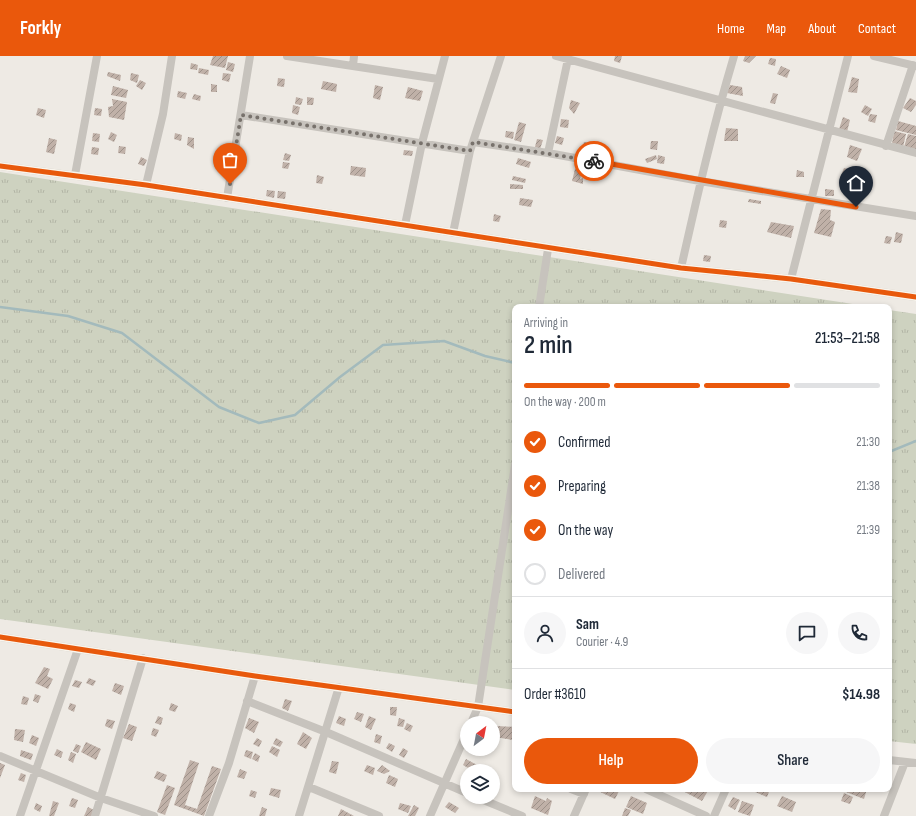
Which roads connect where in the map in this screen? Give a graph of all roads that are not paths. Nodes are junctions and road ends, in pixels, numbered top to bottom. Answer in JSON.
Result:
{"nodes":[{"id":1,"x":97,"y":56,"type":"edge"},
{"id":2,"x":172,"y":56,"type":"edge"},
{"id":3,"x":250,"y":56,"type":"edge"},
{"id":4,"x":287,"y":56,"type":"edge"},
{"id":5,"x":354,"y":56,"type":"edge"},
{"id":6,"x":445,"y":56,"type":"edge"},
{"id":7,"x":501,"y":56,"type":"edge"},
{"id":8,"x":556,"y":56,"type":"edge"},
{"id":9,"x":734,"y":56,"type":"edge"},
{"id":10,"x":848,"y":56,"type":"edge"},
{"id":11,"x":874,"y":56,"type":"edge"},
{"id":12,"x":568,"y":59,"type":"junction"},
{"id":13,"x":914,"y":65,"type":"edge"},
{"id":14,"x":353,"y":66,"type":"junction"},
{"id":15,"x":438,"y":80,"type":"junction"},
{"id":16,"x":720,"y":101,"type":"junction"},
{"id":17,"x":241,"y":115,"type":"junction"},
{"id":18,"x":830,"y":130,"type":"junction"},
{"id":19,"x":473,"y":142,"type":"junction"},
{"id":20,"x":422,"y":143,"type":"junction"},
{"id":21,"x":886,"y":146,"type":"junction"},
{"id":22,"x":470,"y":151,"type":"junction"},
{"id":23,"x":548,"y":153,"type":"junction"},
{"id":24,"x":916,"y":153,"type":"edge"},
{"id":25,"x":0,"y":166,"type":"edge"},
{"id":26,"x":75,"y":175,"type":"junction"},
{"id":27,"x":700,"y":181,"type":"junction"},
{"id":28,"x":146,"y":185,"type":"junction"},
{"id":29,"x":228,"y":198,"type":"junction"},
{"id":30,"x":810,"y":199,"type":"junction"},
{"id":31,"x":916,"y":216,"type":"edge"},
{"id":32,"x":405,"y":225,"type":"junction"},
{"id":33,"x":453,"y":232,"type":"junction"},
{"id":34,"x":548,"y":249,"type":"junction"},
{"id":35,"x":681,"y":268,"type":"junction"},
{"id":36,"x":791,"y":279,"type":"junction"},
{"id":37,"x":916,"y":296,"type":"edge"},
{"id":38,"x":539,"y":304,"type":"edge"},
{"id":39,"x":512,"y":485,"type":"edge"},
{"id":40,"x":0,"y":637,"type":"edge"},
{"id":41,"x":78,"y":650,"type":"junction"},
{"id":42,"x":143,"y":658,"type":"junction"},
{"id":43,"x":255,"y":676,"type":"junction"},
{"id":44,"x":340,"y":687,"type":"junction"},
{"id":45,"x":247,"y":701,"type":"junction"},
{"id":46,"x":478,"y":707,"type":"junction"},
{"id":47,"x":512,"y":712,"type":"edge"},
{"id":48,"x":474,"y":716,"type":"edge"},
{"id":49,"x":326,"y":732,"type":"junction"},
{"id":50,"x":460,"y":748,"type":"edge"},
{"id":51,"x":0,"y":756,"type":"edge"},
{"id":52,"x":892,"y":760,"type":"edge"},
{"id":53,"x":905,"y":762,"type":"junction"},
{"id":54,"x":916,"y":763,"type":"edge"},
{"id":55,"x":34,"y":770,"type":"junction"},
{"id":56,"x":444,"y":784,"type":"junction"},
{"id":57,"x":309,"y":787,"type":"junction"},
{"id":58,"x":460,"y":790,"type":"edge"},
{"id":59,"x":585,"y":792,"type":"edge"},
{"id":60,"x":653,"y":792,"type":"edge"},
{"id":61,"x":725,"y":792,"type":"edge"},
{"id":62,"x":101,"y":798,"type":"junction"},
{"id":63,"x":493,"y":804,"type":"edge"},
{"id":64,"x":20,"y":816,"type":"edge"},
{"id":65,"x":95,"y":816,"type":"edge"},
{"id":66,"x":154,"y":816,"type":"edge"},
{"id":67,"x":209,"y":816,"type":"edge"},
{"id":68,"x":299,"y":816,"type":"edge"},
{"id":69,"x":379,"y":816,"type":"edge"},
{"id":70,"x":430,"y":816,"type":"edge"},
{"id":71,"x":522,"y":816,"type":"edge"},
{"id":72,"x":574,"y":816,"type":"edge"},
{"id":73,"x":706,"y":816,"type":"edge"},
{"id":74,"x":714,"y":816,"type":"edge"},
{"id":75,"x":884,"y":816,"type":"edge"}],
"edges":[{"from":1,"to":26,"type":"street"},
{"from":2,"to":28,"type":"street"},
{"from":3,"to":17,"type":"street"},
{"from":4,"to":14,"type":"street"},
{"from":5,"to":14,"type":"street"},
{"from":6,"to":15,"type":"street"},
{"from":7,"to":19,"type":"street"},
{"from":8,"to":12,"type":"street"},
{"from":9,"to":16,"type":"street"},
{"from":10,"to":18,"type":"street"},
{"from":11,"to":13,"type":"street"},
{"from":12,"to":16,"type":"street"},
{"from":12,"to":23,"type":"street"},
{"from":13,"to":21,"type":"street"},
{"from":14,"to":15,"type":"street"},
{"from":15,"to":20,"type":"street"},
{"from":16,"to":18,"type":"street"},
{"from":16,"to":27,"type":"street"},
{"from":17,"to":20,"type":"street"},
{"from":17,"to":29,"type":"street"},
{"from":18,"to":21,"type":"street"},
{"from":18,"to":30,"type":"street"},
{"from":19,"to":22,"type":"street"},
{"from":19,"to":23,"type":"street"},
{"from":20,"to":22,"type":"street"},
{"from":20,"to":32,"type":"street"},
{"from":21,"to":24,"type":"street"},
{"from":22,"to":33,"type":"street"},
{"from":23,"to":27,"type":"street"},
{"from":25,"to":26,"type":"street"},
{"from":26,"to":28,"type":"street"},
{"from":27,"to":30,"type":"street"},
{"from":27,"to":35,"type":"street"},
{"from":28,"to":29,"type":"street"},
{"from":29,"to":32,"type":"street"},
{"from":30,"to":31,"type":"street"},
{"from":30,"to":36,"type":"street"},
{"from":32,"to":33,"type":"street"},
{"from":33,"to":34,"type":"street"},
{"from":34,"to":35,"type":"street"},
{"from":34,"to":38,"type":"street"},
{"from":35,"to":36,"type":"street"},
{"from":36,"to":37,"type":"street"},
{"from":39,"to":46,"type":"street"},
{"from":40,"to":41,"type":"street"},
{"from":41,"to":42,"type":"street"},
{"from":41,"to":55,"type":"street"},
{"from":42,"to":43,"type":"street"},
{"from":42,"to":62,"type":"street"},
{"from":43,"to":44,"type":"street"},
{"from":43,"to":45,"type":"street"},
{"from":44,"to":46,"type":"street"},
{"from":44,"to":49,"type":"street"},
{"from":45,"to":49,"type":"street"},
{"from":45,"to":67,"type":"street"},
{"from":46,"to":47,"type":"street"},
{"from":46,"to":48,"type":"street"},
{"from":49,"to":56,"type":"street"},
{"from":49,"to":57,"type":"street"},
{"from":50,"to":56,"type":"street"},
{"from":51,"to":55,"type":"street"},
{"from":52,"to":53,"type":"street"},
{"from":53,"to":54,"type":"street"},
{"from":53,"to":75,"type":"street"},
{"from":55,"to":62,"type":"street"},
{"from":55,"to":64,"type":"street"},
{"from":56,"to":58,"type":"street"},
{"from":56,"to":70,"type":"street"},
{"from":57,"to":68,"type":"street"},
{"from":57,"to":69,"type":"street"},
{"from":59,"to":72,"type":"street"},
{"from":60,"to":73,"type":"street"},
{"from":61,"to":74,"type":"street"},
{"from":62,"to":65,"type":"street"},
{"from":62,"to":66,"type":"street"},
{"from":63,"to":71,"type":"street"}]}
